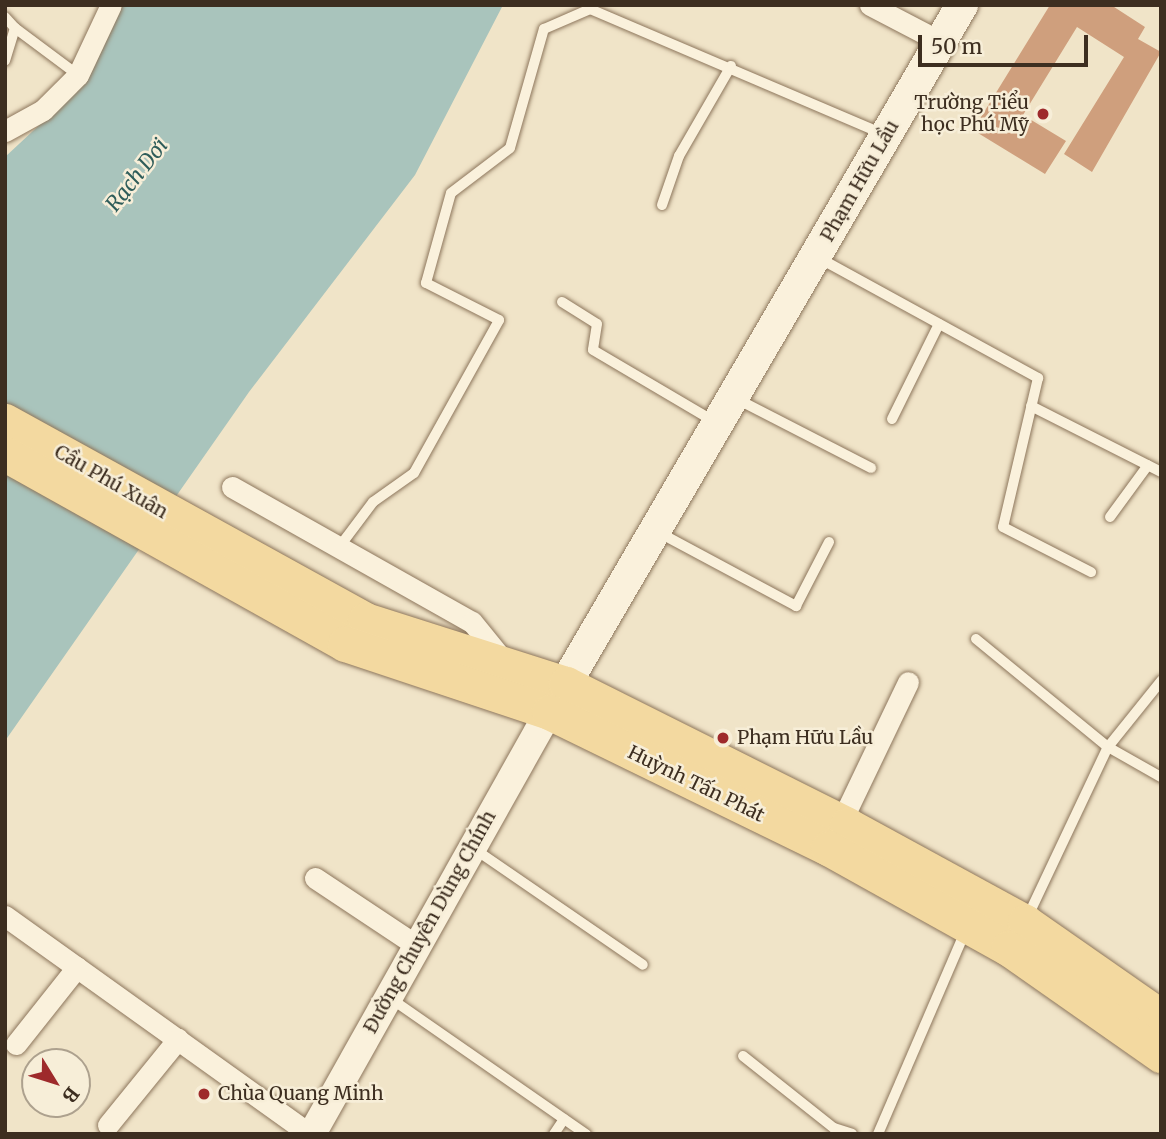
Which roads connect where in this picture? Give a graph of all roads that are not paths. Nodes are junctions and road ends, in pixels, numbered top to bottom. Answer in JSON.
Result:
{"nodes":[{"id":1,"x":111,"y":5,"type":"edge"},
{"id":2,"x":870,"y":5,"type":"edge"},
{"id":3,"x":962,"y":5,"type":"edge"},
{"id":4,"x":5,"y":17,"type":"edge"},
{"id":5,"x":15,"y":28,"type":"junction"},
{"id":6,"x":941,"y":42,"type":"junction"},
{"id":7,"x":5,"y":60,"type":"edge"},
{"id":8,"x":731,"y":66,"type":"junction"},
{"id":9,"x":78,"y":75,"type":"junction"},
{"id":10,"x":5,"y":131,"type":"edge"},
{"id":11,"x":886,"y":135,"type":"junction"},
{"id":12,"x":662,"y":205,"type":"dead end"},
{"id":13,"x":817,"y":257,"type":"junction"},
{"id":14,"x":562,"y":302,"type":"dead end"},
{"id":15,"x":939,"y":324,"type":"junction"},
{"id":16,"x":1031,"y":406,"type":"junction"},
{"id":17,"x":725,"y":410,"type":"junction"},
{"id":18,"x":892,"y":419,"type":"dead end"},
{"id":19,"x":5,"y":421,"type":"edge"},
{"id":20,"x":5,"y":454,"type":"edge"},
{"id":21,"x":1147,"y":465,"type":"junction"},
{"id":22,"x":872,"y":468,"type":"dead end"},
{"id":23,"x":1161,"y":472,"type":"edge"},
{"id":24,"x":232,"y":487,"type":"dead end"},
{"id":25,"x":1110,"y":517,"type":"dead end"},
{"id":26,"x":656,"y":530,"type":"junction"},
{"id":27,"x":829,"y":542,"type":"dead end"},
{"id":28,"x":340,"y":546,"type":"junction"},
{"id":29,"x":211,"y":555,"type":"junction"},
{"id":30,"x":1091,"y":572,"type":"dead end"},
{"id":31,"x":976,"y":639,"type":"dead end"},
{"id":32,"x":502,"y":659,"type":"junction"},
{"id":33,"x":1161,"y":681,"type":"edge"},
{"id":34,"x":908,"y":682,"type":"dead end"},
{"id":35,"x":557,"y":698,"type":"junction"},
{"id":36,"x":1108,"y":747,"type":"junction"},
{"id":37,"x":1161,"y":777,"type":"edge"},
{"id":38,"x":841,"y":822,"type":"junction"},
{"id":39,"x":471,"y":846,"type":"junction"},
{"id":40,"x":315,"y":878,"type":"dead end"},
{"id":41,"x":5,"y":916,"type":"edge"},
{"id":42,"x":1026,"y":922,"type":"junction"},
{"id":43,"x":967,"y":928,"type":"junction"},
{"id":44,"x":416,"y":945,"type":"junction"},
{"id":45,"x":643,"y":965,"type":"dead end"},
{"id":46,"x":77,"y":967,"type":"junction"},
{"id":47,"x":388,"y":997,"type":"junction"},
{"id":48,"x":1161,"y":1017,"type":"edge"},
{"id":49,"x":178,"y":1039,"type":"junction"},
{"id":50,"x":16,"y":1044,"type":"dead end"},
{"id":51,"x":1161,"y":1055,"type":"edge"},
{"id":52,"x":743,"y":1056,"type":"dead end"},
{"id":53,"x":564,"y":1119,"type":"junction"},
{"id":54,"x":108,"y":1125,"type":"dead end"},
{"id":55,"x":311,"y":1134,"type":"edge"},
{"id":56,"x":554,"y":1134,"type":"edge"},
{"id":57,"x":586,"y":1134,"type":"edge"},
{"id":58,"x":852,"y":1134,"type":"edge"},
{"id":59,"x":878,"y":1134,"type":"edge"}],
"edges":[{"from":1,"to":9,"type":"street"},
{"from":2,"to":6,"type":"street"},
{"from":3,"to":6,"type":"main road","name":"Phạm Hữu Lầu"},
{"from":4,"to":5,"type":"lane"},
{"from":5,"to":7,"type":"lane"},
{"from":5,"to":9,"type":"lane"},
{"from":6,"to":11,"type":"main road","name":"Phạm Hữu Lầu"},
{"from":8,"to":11,"type":"lane"},
{"from":8,"to":12,"type":"lane"},
{"from":8,"to":28,"type":"lane"},
{"from":9,"to":10,"type":"street"},
{"from":11,"to":13,"type":"main road","name":"Phạm Hữu Lầu"},
{"from":13,"to":15,"type":"lane"},
{"from":13,"to":17,"type":"main road","name":"Phạm Hữu Lầu"},
{"from":14,"to":17,"type":"lane"},
{"from":15,"to":16,"type":"lane"},
{"from":15,"to":18,"type":"lane"},
{"from":16,"to":21,"type":"lane"},
{"from":16,"to":30,"type":"lane"},
{"from":17,"to":22,"type":"lane"},
{"from":17,"to":26,"type":"main road","name":"Phạm Hữu Lầu"},
{"from":19,"to":29,"type":"main road","name":"Cầu Phú Xuân"},
{"from":20,"to":29,"type":"main road","name":"Cầu Phú Xuân"},
{"from":21,"to":23,"type":"lane"},
{"from":21,"to":25,"type":"lane"},
{"from":24,"to":28,"type":"street"},
{"from":26,"to":27,"type":"lane"},
{"from":26,"to":35,"type":"main road","name":"Phạm Hữu Lầu"},
{"from":28,"to":32,"type":"street"},
{"from":29,"to":32,"type":"main road","name":"Huỳnh Tấn Phát"},
{"from":29,"to":35,"type":"main road","name":"Huỳnh Tấn Phát"},
{"from":31,"to":36,"type":"lane"},
{"from":32,"to":35,"type":"main road","name":"Huỳnh Tấn Phát"},
{"from":33,"to":36,"type":"lane"},
{"from":34,"to":38,"type":"street"},
{"from":35,"to":38,"type":"main road","name":"Huỳnh Tấn Phát"},
{"from":35,"to":39,"type":"street","name":"Đường Chuyên Dùng Chính"},
{"from":35,"to":43,"type":"main road","name":"Huỳnh Tấn Phát"},
{"from":36,"to":37,"type":"lane"},
{"from":36,"to":42,"type":"lane"},
{"from":38,"to":42,"type":"main road","name":"Huỳnh Tấn Phát"},
{"from":39,"to":44,"type":"street","name":"Đường Chuyên Dùng Chính"},
{"from":39,"to":45,"type":"lane"},
{"from":40,"to":44,"type":"street"},
{"from":41,"to":46,"type":"street"},
{"from":42,"to":48,"type":"main road","name":"Huỳnh Tấn Phát"},
{"from":43,"to":51,"type":"main road","name":"Huỳnh Tấn Phát"},
{"from":43,"to":59,"type":"lane"},
{"from":44,"to":47,"type":"street","name":"Đường Chuyên Dùng Chính"},
{"from":46,"to":49,"type":"street"},
{"from":46,"to":50,"type":"street"},
{"from":47,"to":53,"type":"lane"},
{"from":47,"to":55,"type":"street","name":"Đường Chuyên Dùng Chính"},
{"from":49,"to":54,"type":"street"},
{"from":49,"to":55,"type":"street"},
{"from":52,"to":58,"type":"lane"},
{"from":53,"to":56,"type":"lane"},
{"from":53,"to":57,"type":"lane"}]}
